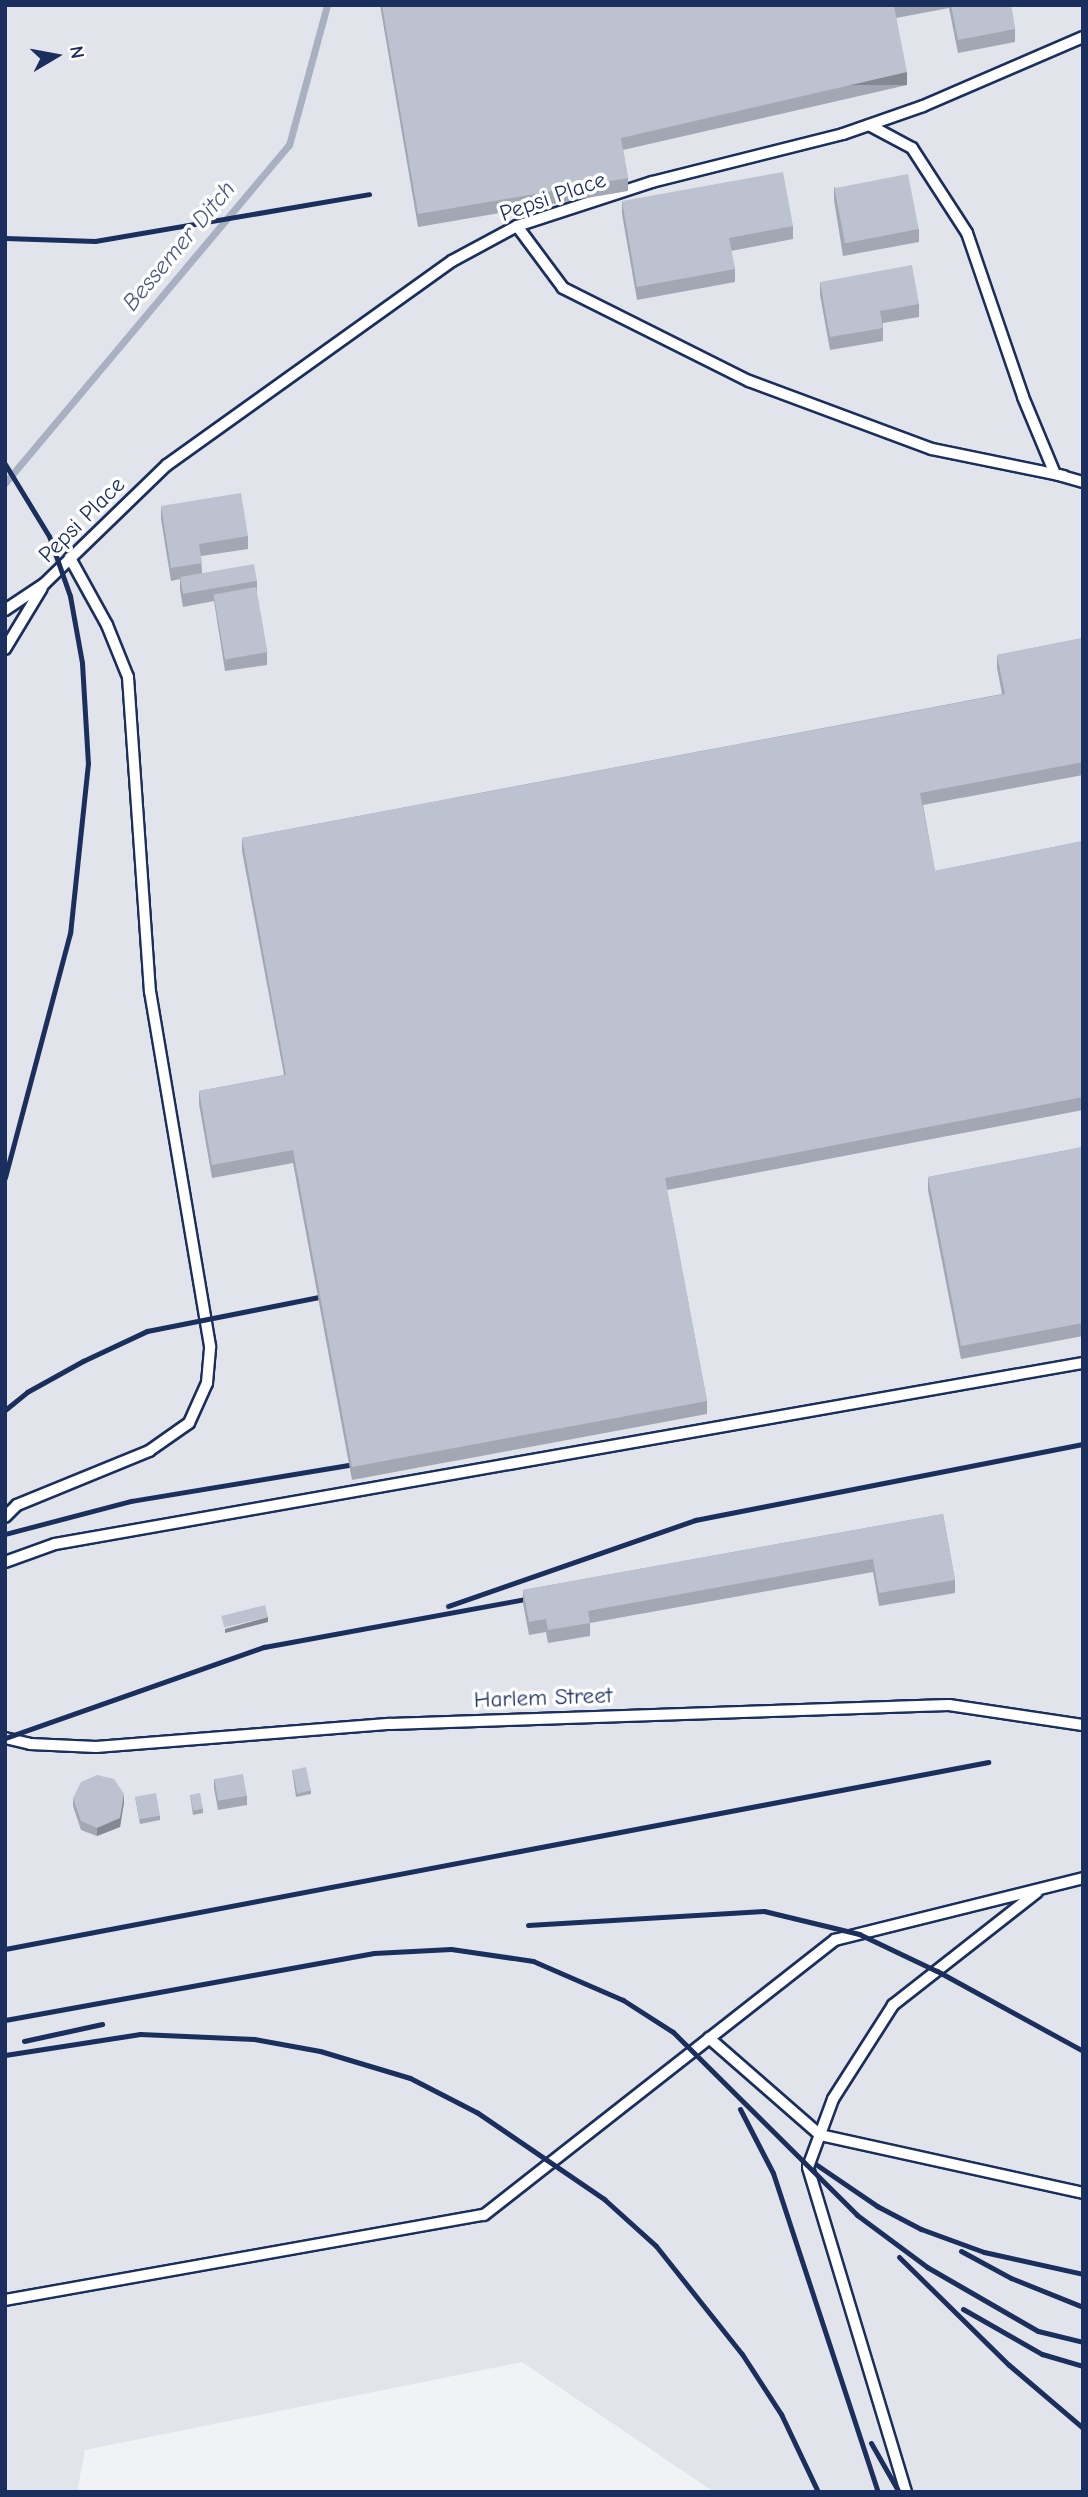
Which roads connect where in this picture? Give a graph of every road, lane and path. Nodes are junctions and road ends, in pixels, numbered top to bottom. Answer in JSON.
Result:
{"nodes":[{"id":1,"x":1083,"y":37,"type":"edge"},
{"id":2,"x":869,"y":125,"type":"junction"},
{"id":3,"x":517,"y":226,"type":"junction"},
{"id":4,"x":1063,"y":476,"type":"junction"},
{"id":5,"x":1083,"y":482,"type":"edge"},
{"id":6,"x":70,"y":558,"type":"junction"},
{"id":7,"x":44,"y":584,"type":"junction"},
{"id":8,"x":5,"y":610,"type":"edge"},
{"id":9,"x":5,"y":649,"type":"edge"},
{"id":10,"x":1083,"y":1363,"type":"edge"},
{"id":11,"x":5,"y":1517,"type":"edge"},
{"id":12,"x":5,"y":1562,"type":"edge"},
{"id":13,"x":1083,"y":1725,"type":"edge"},
{"id":14,"x":5,"y":1738,"type":"edge"},
{"id":15,"x":1083,"y":1878,"type":"edge"},
{"id":16,"x":1043,"y":1888,"type":"junction"},
{"id":17,"x":709,"y":2038,"type":"junction"},
{"id":18,"x":820,"y":2135,"type":"junction"},
{"id":19,"x":1083,"y":2193,"type":"edge"},
{"id":20,"x":5,"y":2300,"type":"edge"},
{"id":21,"x":906,"y":2492,"type":"edge"}],
"edges":[{"from":1,"to":2,"type":"lane","name":"Pepsi Place"},
{"from":2,"to":3,"type":"lane","name":"Pepsi Place"},
{"from":2,"to":4,"type":"lane"},
{"from":3,"to":4,"type":"lane"},
{"from":3,"to":6,"type":"lane","name":"Pepsi Place"},
{"from":4,"to":5,"type":"lane"},
{"from":6,"to":7,"type":"lane","name":"Pepsi Place"},
{"from":6,"to":11,"type":"lane"},
{"from":7,"to":8,"type":"lane"},
{"from":7,"to":9,"type":"lane"},
{"from":10,"to":12,"type":"lane"},
{"from":13,"to":14,"type":"lane","name":"Harlem Street"},
{"from":15,"to":16,"type":"lane"},
{"from":16,"to":17,"type":"lane"},
{"from":16,"to":18,"type":"lane"},
{"from":17,"to":18,"type":"lane"},
{"from":17,"to":20,"type":"lane"},
{"from":18,"to":19,"type":"lane"},
{"from":18,"to":21,"type":"lane"}]}
